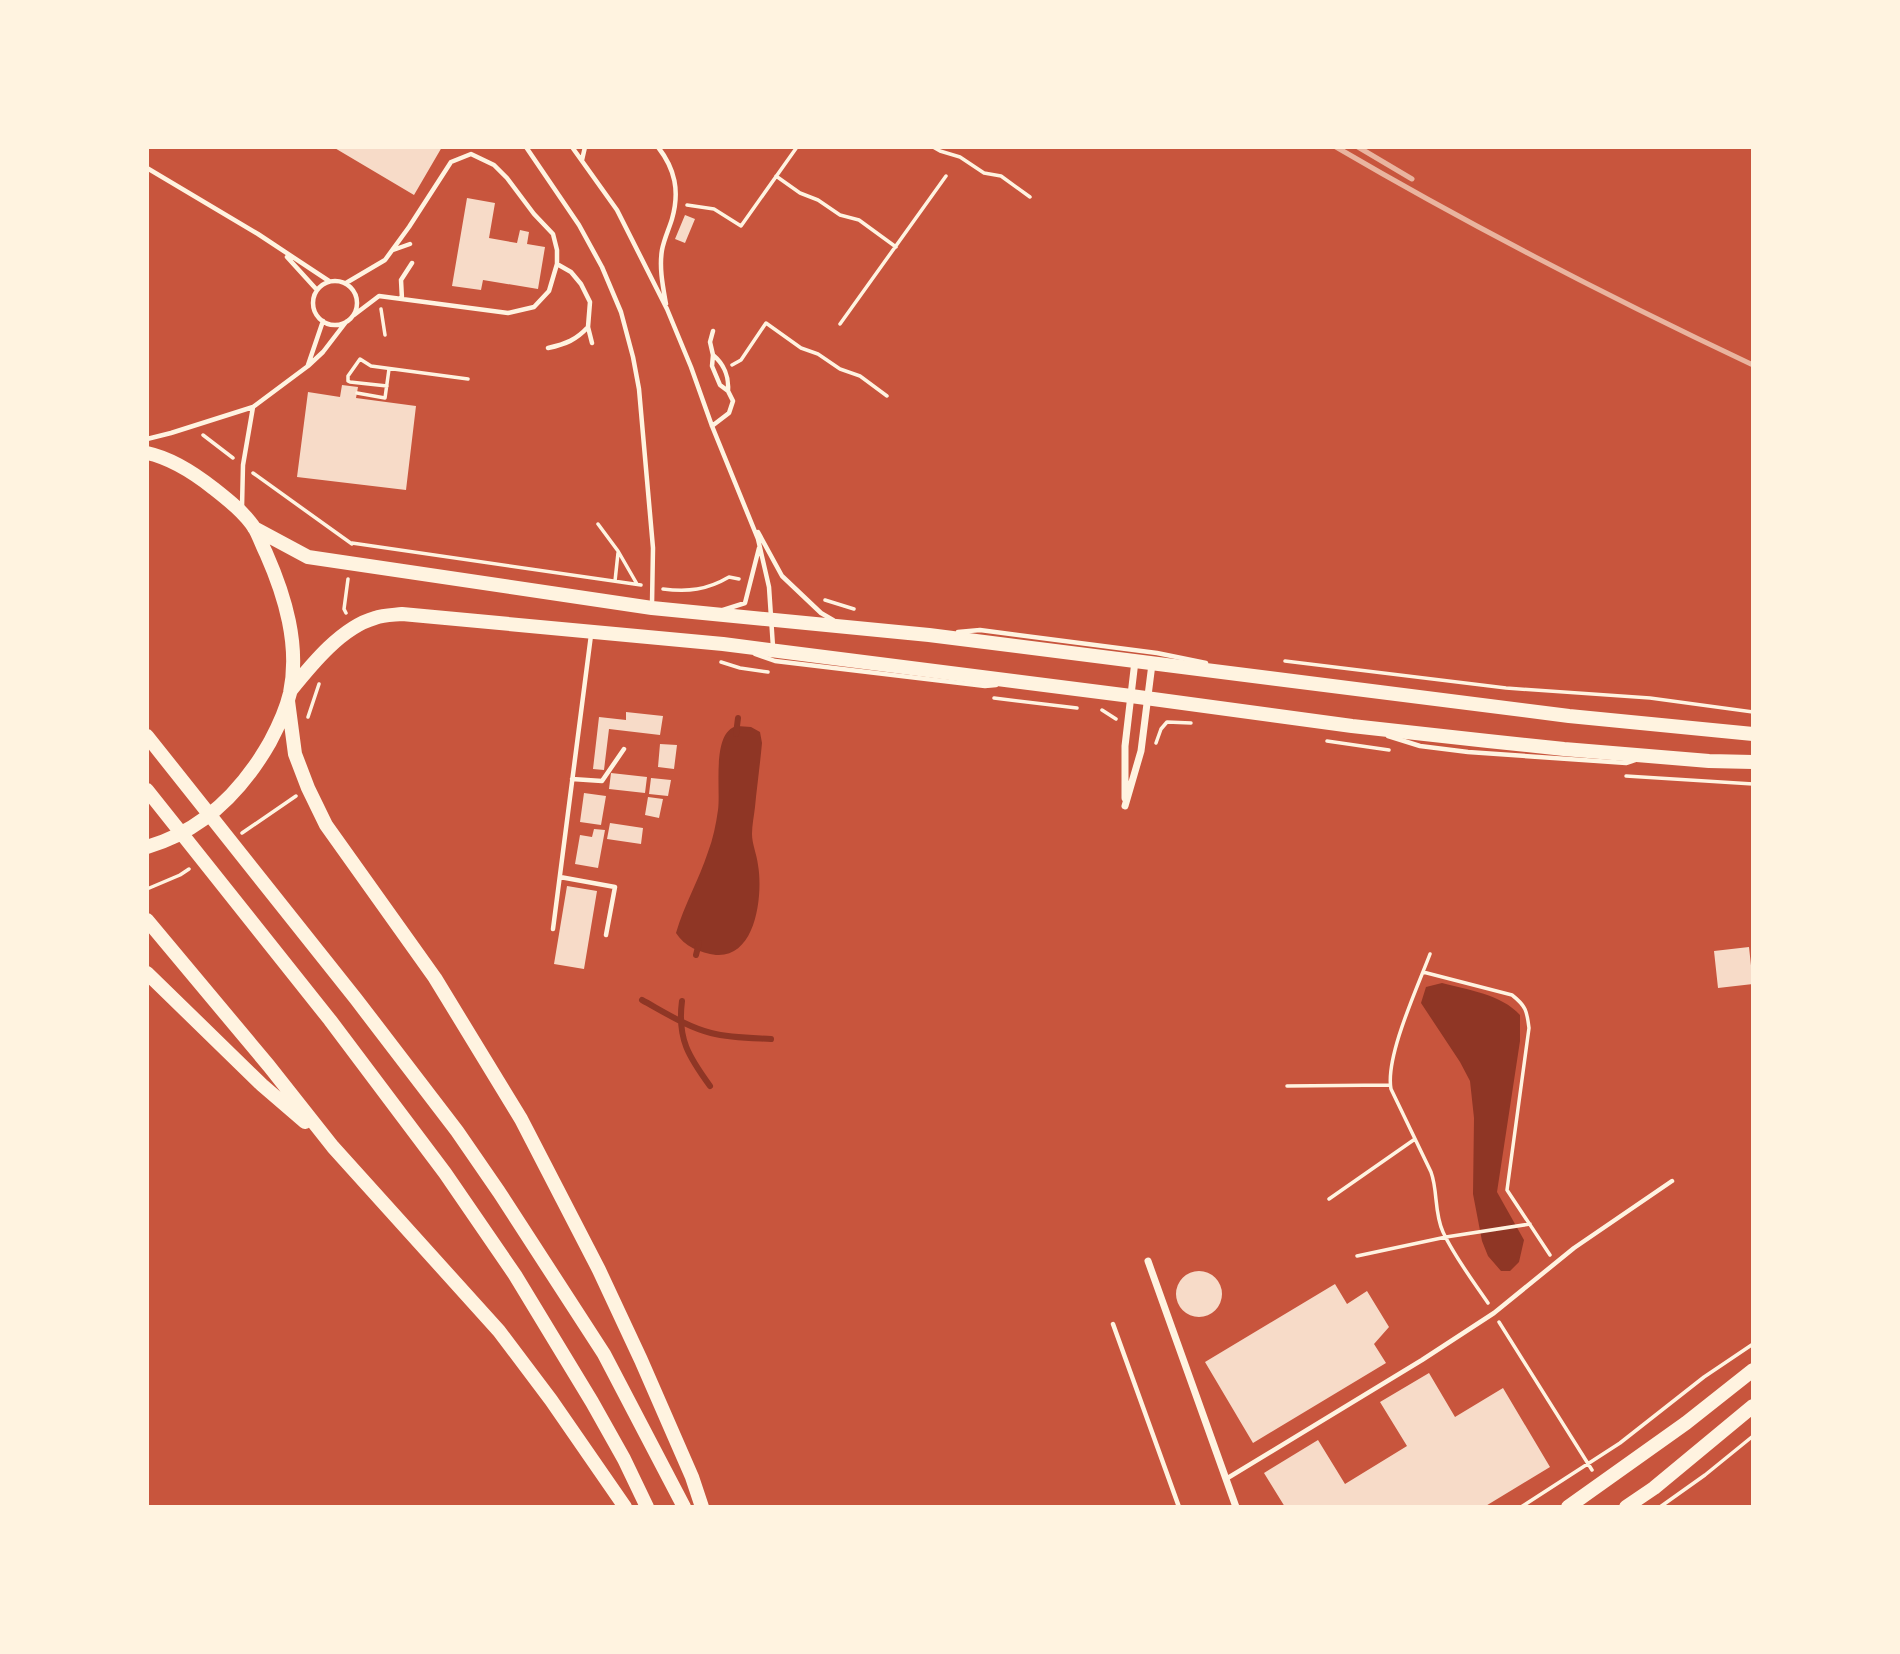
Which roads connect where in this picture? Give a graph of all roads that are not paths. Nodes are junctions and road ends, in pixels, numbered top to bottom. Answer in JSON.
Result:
{"nodes":[{"id":1,"x":526,"y":147,"type":"edge"},
{"id":2,"x":572,"y":147,"type":"edge"},
{"id":3,"x":585,"y":147,"type":"edge"},
{"id":4,"x":658,"y":147,"type":"edge"},
{"id":5,"x":582,"y":160,"type":"junction"},
{"id":6,"x":147,"y":168,"type":"edge"},
{"id":7,"x":522,"y":209,"type":"dead end"},
{"id":8,"x":534,"y":214,"type":"junction"},
{"id":9,"x":410,"y":244,"type":"dead end"},
{"id":10,"x":392,"y":250,"type":"junction"},
{"id":11,"x":282,"y":251,"type":"junction"},
{"id":12,"x":412,"y":263,"type":"dead end"},
{"id":13,"x":557,"y":264,"type":"junction"},
{"id":14,"x":329,"y":281,"type":"junction"},
{"id":15,"x":346,"y":283,"type":"junction"},
{"id":16,"x":317,"y":290,"type":"junction"},
{"id":17,"x":402,"y":299,"type":"junction"},
{"id":18,"x":667,"y":309,"type":"junction"},
{"id":19,"x":354,"y":315,"type":"junction"},
{"id":20,"x":323,"y":321,"type":"junction"},
{"id":21,"x":346,"y":322,"type":"junction"},
{"id":22,"x":588,"y":327,"type":"junction"},
{"id":23,"x":713,"y":331,"type":"dead end"},
{"id":24,"x":592,"y":343,"type":"dead end"},
{"id":25,"x":548,"y":348,"type":"dead end"},
{"id":26,"x":713,"y":355,"type":"junction"},
{"id":27,"x":308,"y":366,"type":"junction"},
{"id":28,"x":728,"y":391,"type":"junction"},
{"id":29,"x":253,"y":407,"type":"junction"},
{"id":30,"x":712,"y":426,"type":"junction"},
{"id":31,"x":147,"y":439,"type":"edge"},
{"id":32,"x":147,"y":453,"type":"edge"},
{"id":33,"x":243,"y":514,"type":"junction"},
{"id":34,"x":753,"y":522,"type":"junction"},
{"id":35,"x":254,"y":528,"type":"junction"},
{"id":36,"x":759,"y":547,"type":"junction"},
{"id":37,"x":652,"y":608,"type":"junction"},
{"id":38,"x":713,"y":614,"type":"junction"},
{"id":39,"x":772,"y":620,"type":"junction"},
{"id":40,"x":845,"y":627,"type":"junction"},
{"id":41,"x":591,"y":632,"type":"junction"},
{"id":42,"x":929,"y":635,"type":"junction"},
{"id":43,"x":723,"y":644,"type":"junction"},
{"id":44,"x":773,"y":651,"type":"junction"},
{"id":45,"x":1135,"y":661,"type":"junction"},
{"id":46,"x":1152,"y":663,"type":"junction"},
{"id":47,"x":1284,"y":680,"type":"junction"},
{"id":48,"x":1028,"y":683,"type":"junction"},
{"id":49,"x":289,"y":695,"type":"junction"},
{"id":50,"x":1131,"y":696,"type":"junction"},
{"id":51,"x":1148,"y":699,"type":"junction"},
{"id":52,"x":1753,"y":734,"type":"edge"},
{"id":53,"x":147,"y":736,"type":"edge"},
{"id":54,"x":624,"y":749,"type":"dead end"},
{"id":55,"x":1753,"y":762,"type":"edge"},
{"id":56,"x":572,"y":779,"type":"junction"},
{"id":57,"x":150,"y":794,"type":"edge"},
{"id":58,"x":147,"y":847,"type":"edge"},
{"id":59,"x":560,"y":877,"type":"junction"},
{"id":60,"x":147,"y":920,"type":"edge"},
{"id":61,"x":553,"y":929,"type":"dead end"},
{"id":62,"x":606,"y":934,"type":"dead end"},
{"id":63,"x":147,"y":973,"type":"edge"},
{"id":64,"x":332,"y":1147,"type":"junction"},
{"id":65,"x":1672,"y":1181,"type":"dead end"},
{"id":66,"x":1148,"y":1262,"type":"dead end"},
{"id":67,"x":1113,"y":1324,"type":"dead end"},
{"id":68,"x":1753,"y":1370,"type":"edge"},
{"id":69,"x":1753,"y":1406,"type":"edge"},
{"id":70,"x":1226,"y":1479,"type":"junction"},
{"id":71,"x":625,"y":1507,"type":"edge"},
{"id":72,"x":648,"y":1507,"type":"edge"},
{"id":73,"x":684,"y":1507,"type":"edge"},
{"id":74,"x":702,"y":1507,"type":"edge"},
{"id":75,"x":1180,"y":1507,"type":"edge"},
{"id":76,"x":1236,"y":1507,"type":"edge"},
{"id":77,"x":1568,"y":1507,"type":"edge"},
{"id":78,"x":1626,"y":1507,"type":"edge"}],
"edges":[{"from":1,"to":37,"type":"lane"},
{"from":2,"to":5,"type":"lane"},
{"from":3,"to":5,"type":"lane"},
{"from":4,"to":18,"type":"lane"},
{"from":5,"to":18,"type":"lane"},
{"from":6,"to":11,"type":"lane"},
{"from":7,"to":8,"type":"lane"},
{"from":8,"to":10,"type":"lane"},
{"from":8,"to":13,"type":"lane"},
{"from":9,"to":10,"type":"lane"},
{"from":10,"to":15,"type":"lane"},
{"from":11,"to":14,"type":"lane"},
{"from":11,"to":16,"type":"lane"},
{"from":12,"to":17,"type":"lane"},
{"from":13,"to":17,"type":"lane"},
{"from":13,"to":22,"type":"lane"},
{"from":14,"to":15,"type":"lane"},
{"from":14,"to":16,"type":"lane"},
{"from":15,"to":19,"type":"lane"},
{"from":16,"to":20,"type":"lane"},
{"from":17,"to":19,"type":"lane"},
{"from":18,"to":30,"type":"lane"},
{"from":19,"to":21,"type":"lane"},
{"from":20,"to":21,"type":"lane"},
{"from":20,"to":27,"type":"lane"},
{"from":21,"to":27,"type":"lane"},
{"from":22,"to":24,"type":"lane"},
{"from":22,"to":25,"type":"lane"},
{"from":23,"to":26,"type":"lane"},
{"from":26,"to":28,"type":"lane"},
{"from":26,"to":28,"type":"lane"},
{"from":27,"to":29,"type":"lane"},
{"from":28,"to":30,"type":"lane"},
{"from":29,"to":31,"type":"lane"},
{"from":29,"to":33,"type":"lane"},
{"from":30,"to":34,"type":"lane"},
{"from":32,"to":33,"type":"highway"},
{"from":33,"to":35,"type":"highway"},
{"from":34,"to":36,"type":"lane"},
{"from":34,"to":40,"type":"lane"},
{"from":35,"to":37,"type":"highway"},
{"from":35,"to":49,"type":"highway"},
{"from":36,"to":38,"type":"lane"},
{"from":36,"to":39,"type":"lane"},
{"from":37,"to":38,"type":"highway"},
{"from":38,"to":39,"type":"highway"},
{"from":39,"to":40,"type":"highway"},
{"from":39,"to":44,"type":"lane"},
{"from":40,"to":42,"type":"highway"},
{"from":41,"to":43,"type":"highway"},
{"from":41,"to":49,"type":"highway"},
{"from":41,"to":56,"type":"lane"},
{"from":42,"to":45,"type":"highway"},
{"from":42,"to":47,"type":"lane"},
{"from":43,"to":44,"type":"highway"},
{"from":43,"to":48,"type":"lane"},
{"from":44,"to":48,"type":"highway"},
{"from":45,"to":46,"type":"highway"},
{"from":45,"to":50,"type":"street"},
{"from":46,"to":47,"type":"highway"},
{"from":46,"to":51,"type":"street"},
{"from":47,"to":52,"type":"highway"},
{"from":48,"to":50,"type":"highway"},
{"from":49,"to":58,"type":"highway"},
{"from":49,"to":74,"type":"highway"},
{"from":50,"to":51,"type":"highway"},
{"from":50,"to":51,"type":"street"},
{"from":51,"to":55,"type":"highway"},
{"from":53,"to":73,"type":"highway"},
{"from":54,"to":56,"type":"lane"},
{"from":56,"to":59,"type":"lane"},
{"from":57,"to":72,"type":"highway"},
{"from":59,"to":61,"type":"lane"},
{"from":59,"to":62,"type":"lane"},
{"from":60,"to":64,"type":"highway"},
{"from":63,"to":64,"type":"highway"},
{"from":64,"to":71,"type":"highway"},
{"from":65,"to":70,"type":"lane"},
{"from":66,"to":70,"type":"street"},
{"from":67,"to":75,"type":"lane"},
{"from":68,"to":77,"type":"highway"},
{"from":69,"to":78,"type":"highway"},
{"from":70,"to":76,"type":"street"}]}
